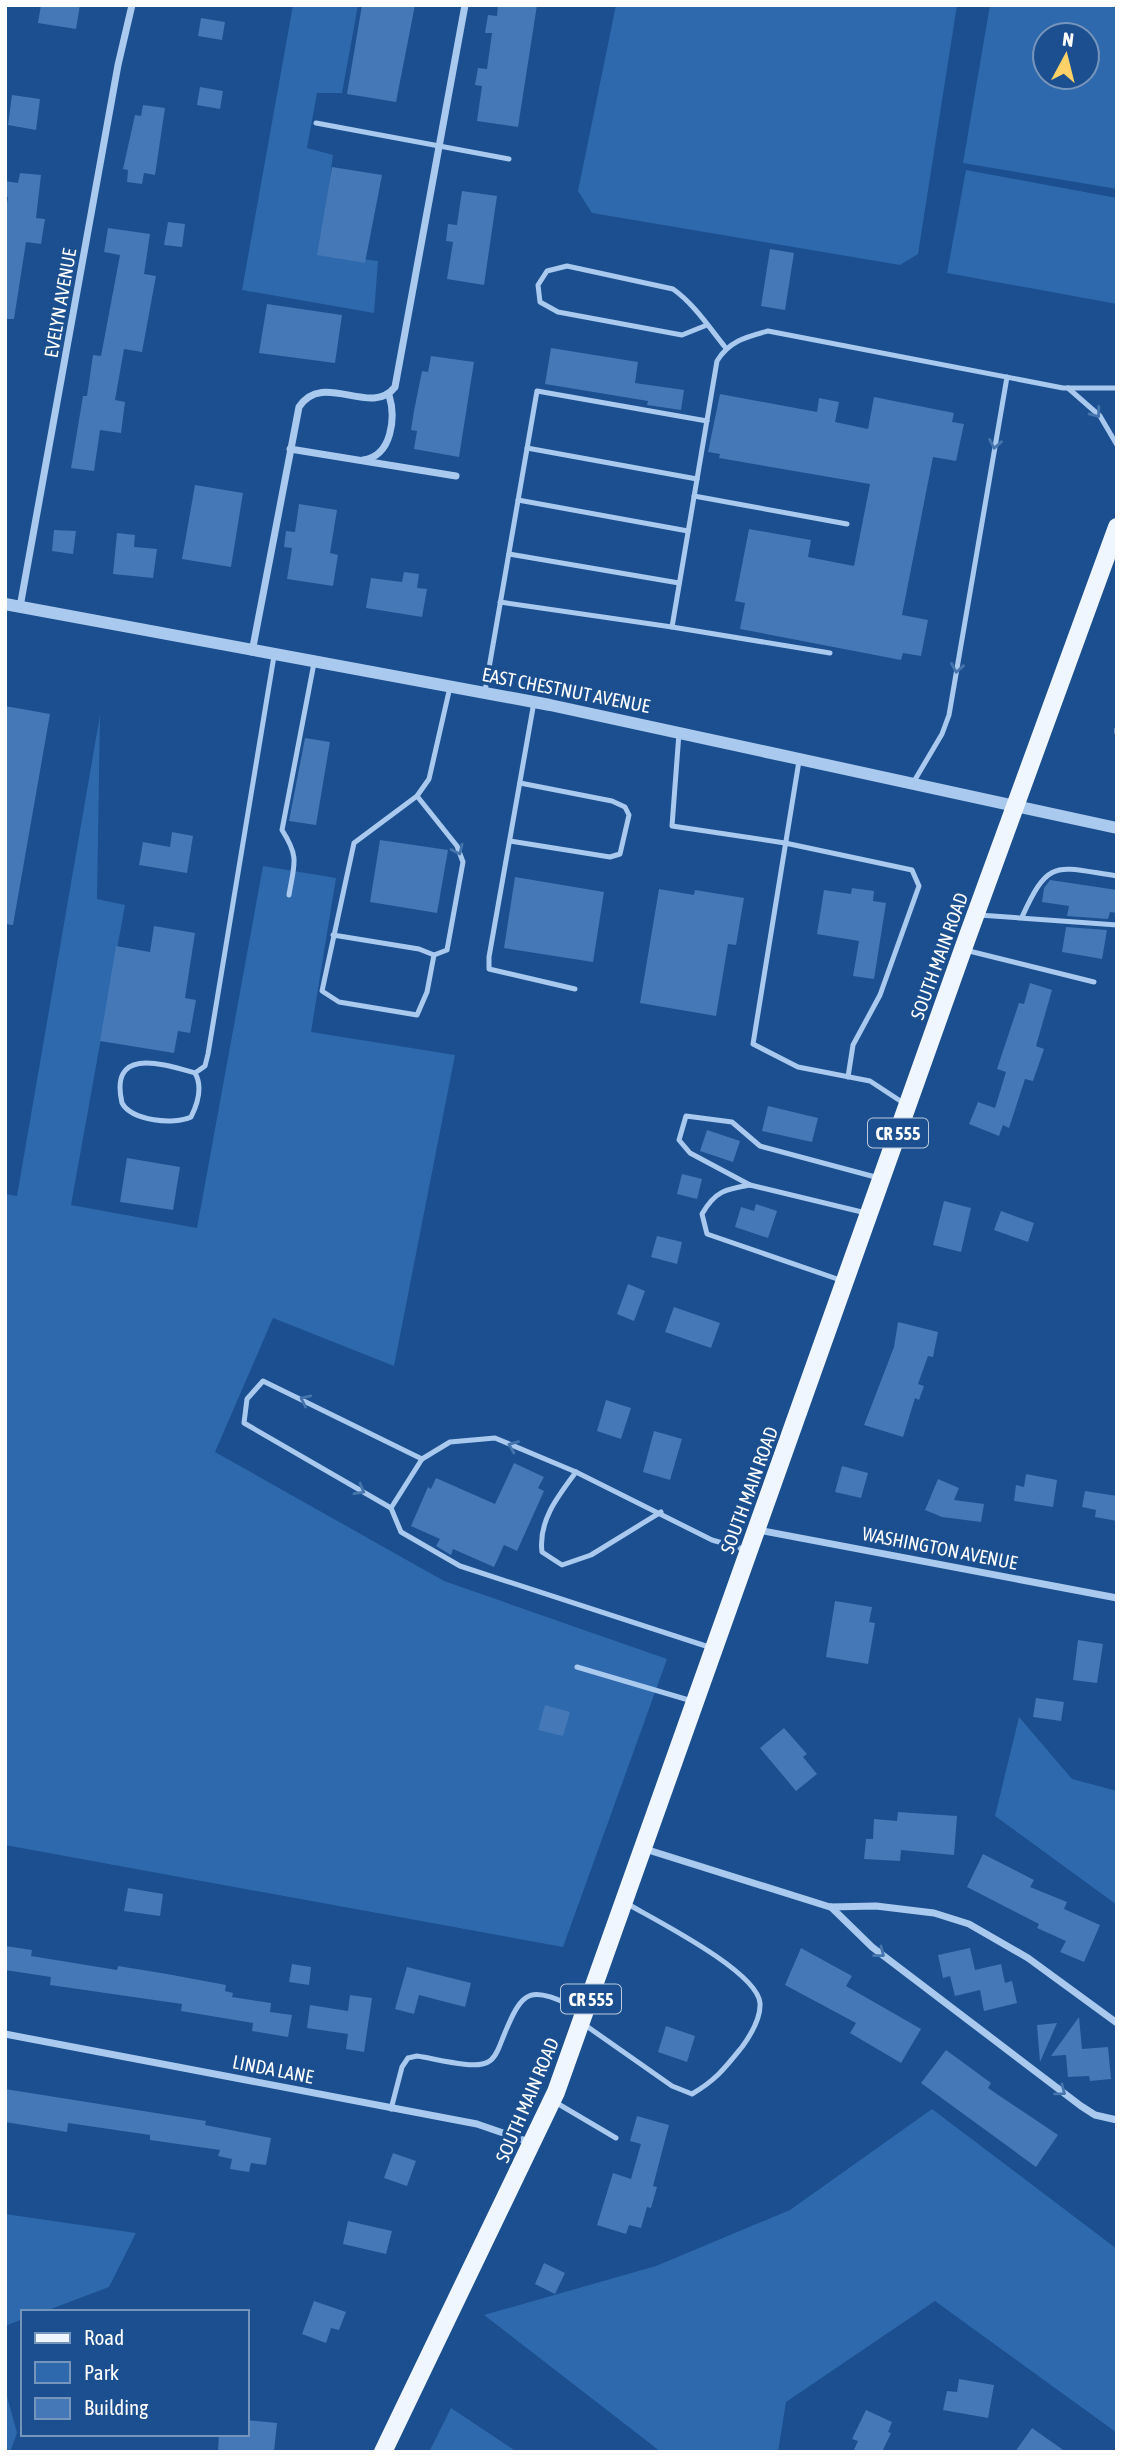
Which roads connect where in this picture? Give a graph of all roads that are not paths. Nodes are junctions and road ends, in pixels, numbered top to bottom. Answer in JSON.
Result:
{"nodes":[{"id":1,"x":132,"y":5,"type":"edge"},
{"id":2,"x":465,"y":5,"type":"edge"},
{"id":3,"x":316,"y":123,"type":"dead end"},
{"id":4,"x":441,"y":146,"type":"junction"},
{"id":5,"x":509,"y":159,"type":"dead end"},
{"id":6,"x":707,"y":325,"type":"junction"},
{"id":7,"x":725,"y":347,"type":"junction"},
{"id":8,"x":1007,"y":377,"type":"junction"},
{"id":9,"x":1068,"y":388,"type":"junction"},
{"id":10,"x":1117,"y":388,"type":"edge"},
{"id":11,"x":389,"y":395,"type":"junction"},
{"id":12,"x":707,"y":421,"type":"junction"},
{"id":13,"x":1117,"y":446,"type":"edge"},
{"id":14,"x":527,"y":448,"type":"junction"},
{"id":15,"x":290,"y":449,"type":"junction"},
{"id":16,"x":359,"y":461,"type":"junction"},
{"id":17,"x":456,"y":476,"type":"dead end"},
{"id":18,"x":697,"y":479,"type":"junction"},
{"id":19,"x":694,"y":496,"type":"junction"},
{"id":20,"x":518,"y":500,"type":"junction"},
{"id":21,"x":847,"y":524,"type":"dead end"},
{"id":22,"x":1117,"y":527,"type":"edge"},
{"id":23,"x":688,"y":531,"type":"junction"},
{"id":24,"x":509,"y":554,"type":"junction"},
{"id":25,"x":679,"y":583,"type":"junction"},
{"id":26,"x":500,"y":602,"type":"junction"},
{"id":27,"x":5,"y":604,"type":"edge"},
{"id":28,"x":20,"y":607,"type":"junction"},
{"id":29,"x":672,"y":627,"type":"junction"},
{"id":30,"x":251,"y":652,"type":"junction"},
{"id":31,"x":830,"y":653,"type":"dead end"},
{"id":32,"x":274,"y":656,"type":"junction"},
{"id":33,"x":314,"y":663,"type":"junction"},
{"id":34,"x":450,"y":687,"type":"junction"},
{"id":35,"x":485,"y":693,"type":"junction"},
{"id":36,"x":534,"y":702,"type":"junction"},
{"id":37,"x":679,"y":733,"type":"junction"},
{"id":38,"x":799,"y":760,"type":"junction"},
{"id":39,"x":520,"y":783,"type":"junction"},
{"id":40,"x":912,"y":785,"type":"junction"},
{"id":41,"x":417,"y":796,"type":"junction"},
{"id":42,"x":1014,"y":808,"type":"junction"},
{"id":43,"x":1117,"y":828,"type":"edge"},
{"id":44,"x":510,"y":841,"type":"junction"},
{"id":45,"x":785,"y":843,"type":"junction"},
{"id":46,"x":1117,"y":876,"type":"edge"},
{"id":47,"x":289,"y":895,"type":"dead end"},
{"id":48,"x":976,"y":915,"type":"junction"},
{"id":49,"x":1022,"y":917,"type":"junction"},
{"id":50,"x":1117,"y":925,"type":"edge"},
{"id":51,"x":333,"y":935,"type":"junction"},
{"id":52,"x":962,"y":949,"type":"junction"},
{"id":53,"x":434,"y":955,"type":"junction"},
{"id":54,"x":1094,"y":982,"type":"dead end"},
{"id":55,"x":575,"y":989,"type":"dead end"},
{"id":56,"x":195,"y":1073,"type":"junction"},
{"id":57,"x":848,"y":1077,"type":"junction"},
{"id":58,"x":907,"y":1106,"type":"junction"},
{"id":59,"x":882,"y":1179,"type":"junction"},
{"id":60,"x":750,"y":1185,"type":"junction"},
{"id":61,"x":869,"y":1214,"type":"junction"},
{"id":62,"x":846,"y":1282,"type":"junction"},
{"id":63,"x":422,"y":1458,"type":"junction"},
{"id":64,"x":576,"y":1472,"type":"junction"},
{"id":65,"x":391,"y":1508,"type":"junction"},
{"id":66,"x":661,"y":1513,"type":"junction"},
{"id":67,"x":757,"y":1529,"type":"junction"},
{"id":68,"x":750,"y":1551,"type":"junction"},
{"id":69,"x":1117,"y":1598,"type":"edge"},
{"id":70,"x":714,"y":1649,"type":"junction"},
{"id":71,"x":577,"y":1667,"type":"dead end"},
{"id":72,"x":695,"y":1702,"type":"junction"},
{"id":73,"x":644,"y":1849,"type":"junction"},
{"id":74,"x":625,"y":1902,"type":"junction"},
{"id":75,"x":830,"y":1907,"type":"junction"},
{"id":76,"x":584,"y":2018,"type":"junction"},
{"id":77,"x":1117,"y":2023,"type":"edge"},
{"id":78,"x":5,"y":2034,"type":"edge"},
{"id":79,"x":552,"y":2101,"type":"junction"},
{"id":80,"x":391,"y":2109,"type":"junction"},
{"id":81,"x":1117,"y":2120,"type":"edge"},
{"id":82,"x":616,"y":2138,"type":"dead end"},
{"id":83,"x":533,"y":2144,"type":"junction"},
{"id":84,"x":383,"y":2452,"type":"edge"}],
"edges":[{"from":1,"to":28,"type":"street","name":"EVELYN AVENUE"},
{"from":2,"to":4,"type":"street"},
{"from":3,"to":4,"type":"lane"},
{"from":4,"to":5,"type":"lane"},
{"from":4,"to":11,"type":"street"},
{"from":6,"to":6,"type":"lane"},
{"from":6,"to":7,"type":"lane"},
{"from":7,"to":8,"type":"lane"},
{"from":7,"to":12,"type":"lane"},
{"from":8,"to":9,"type":"lane"},
{"from":8,"to":40,"type":"lane","one_way":true},
{"from":9,"to":10,"type":"lane"},
{"from":9,"to":13,"type":"lane","one_way":true},
{"from":11,"to":15,"type":"street"},
{"from":11,"to":16,"type":"street"},
{"from":12,"to":14,"type":"lane"},
{"from":12,"to":18,"type":"lane"},
{"from":14,"to":18,"type":"lane"},
{"from":14,"to":20,"type":"lane"},
{"from":15,"to":16,"type":"street"},
{"from":15,"to":30,"type":"street"},
{"from":16,"to":17,"type":"street"},
{"from":18,"to":19,"type":"lane"},
{"from":19,"to":21,"type":"lane"},
{"from":19,"to":23,"type":"lane"},
{"from":20,"to":23,"type":"lane"},
{"from":20,"to":24,"type":"lane"},
{"from":22,"to":42,"type":"main road","name":"SOUTH MAIN ROAD","number":"CR 555"},
{"from":23,"to":25,"type":"lane"},
{"from":24,"to":25,"type":"lane"},
{"from":24,"to":26,"type":"lane"},
{"from":25,"to":29,"type":"lane"},
{"from":26,"to":29,"type":"lane"},
{"from":26,"to":35,"type":"lane"},
{"from":27,"to":28,"type":"street","name":"EAST CHESTNUT AVENUE"},
{"from":28,"to":30,"type":"street","name":"EAST CHESTNUT AVENUE"},
{"from":29,"to":31,"type":"lane"},
{"from":30,"to":32,"type":"street","name":"EAST CHESTNUT AVENUE"},
{"from":32,"to":33,"type":"street","name":"EAST CHESTNUT AVENUE"},
{"from":32,"to":56,"type":"lane"},
{"from":33,"to":34,"type":"street","name":"EAST CHESTNUT AVENUE"},
{"from":33,"to":47,"type":"lane"},
{"from":34,"to":35,"type":"street","name":"EAST CHESTNUT AVENUE"},
{"from":34,"to":41,"type":"lane"},
{"from":35,"to":36,"type":"street","name":"EAST CHESTNUT AVENUE"},
{"from":36,"to":37,"type":"street","name":"EAST CHESTNUT AVENUE"},
{"from":36,"to":39,"type":"lane"},
{"from":37,"to":38,"type":"street","name":"EAST CHESTNUT AVENUE"},
{"from":37,"to":45,"type":"lane"},
{"from":38,"to":40,"type":"street","name":"EAST CHESTNUT AVENUE"},
{"from":38,"to":45,"type":"lane"},
{"from":39,"to":44,"type":"lane"},
{"from":39,"to":44,"type":"lane"},
{"from":40,"to":42,"type":"street","name":"EAST CHESTNUT AVENUE"},
{"from":41,"to":51,"type":"lane"},
{"from":41,"to":53,"type":"lane","one_way":true},
{"from":42,"to":43,"type":"street","name":"EAST CHESTNUT AVENUE"},
{"from":42,"to":48,"type":"main road","name":"SOUTH MAIN ROAD","number":"CR 555"},
{"from":44,"to":55,"type":"lane"},
{"from":45,"to":57,"type":"lane"},
{"from":45,"to":57,"type":"lane"},
{"from":46,"to":49,"type":"lane"},
{"from":48,"to":49,"type":"lane"},
{"from":48,"to":52,"type":"main road","name":"SOUTH MAIN ROAD","number":"CR 555"},
{"from":49,"to":50,"type":"lane"},
{"from":51,"to":53,"type":"lane"},
{"from":51,"to":53,"type":"lane"},
{"from":52,"to":54,"type":"lane"},
{"from":52,"to":58,"type":"main road","name":"SOUTH MAIN ROAD","number":"CR 555"},
{"from":56,"to":56,"type":"lane"},
{"from":57,"to":58,"type":"lane"},
{"from":58,"to":59,"type":"main road","name":"SOUTH MAIN ROAD","number":"CR 555"},
{"from":59,"to":60,"type":"lane"},
{"from":59,"to":61,"type":"main road","name":"SOUTH MAIN ROAD","number":"CR 555"},
{"from":60,"to":61,"type":"lane"},
{"from":60,"to":62,"type":"lane"},
{"from":61,"to":62,"type":"main road","name":"SOUTH MAIN ROAD","number":"CR 555"},
{"from":62,"to":67,"type":"main road","name":"SOUTH MAIN ROAD","number":"CR 555"},
{"from":64,"to":63,"type":"lane","one_way":true},
{"from":63,"to":65,"type":"lane"},
{"from":63,"to":65,"type":"lane","one_way":true},
{"from":64,"to":66,"type":"lane"},
{"from":64,"to":66,"type":"lane"},
{"from":65,"to":70,"type":"lane"},
{"from":66,"to":68,"type":"lane"},
{"from":67,"to":68,"type":"main road","name":"SOUTH MAIN ROAD","number":"CR 555"},
{"from":67,"to":69,"type":"street","name":"WASHINGTON AVENUE"},
{"from":68,"to":70,"type":"main road","name":"SOUTH MAIN ROAD","number":"CR 555"},
{"from":70,"to":72,"type":"main road","name":"SOUTH MAIN ROAD","number":"CR 555"},
{"from":71,"to":72,"type":"lane"},
{"from":72,"to":73,"type":"main road","name":"SOUTH MAIN ROAD","number":"CR 555"},
{"from":73,"to":74,"type":"main road","name":"SOUTH MAIN ROAD","number":"CR 555"},
{"from":73,"to":75,"type":"street"},
{"from":74,"to":76,"type":"main road","name":"SOUTH MAIN ROAD","number":"CR 555"},
{"from":74,"to":76,"type":"lane"},
{"from":75,"to":77,"type":"street"},
{"from":75,"to":81,"type":"street","one_way":true},
{"from":76,"to":79,"type":"main road","name":"SOUTH MAIN ROAD","number":"CR 555"},
{"from":76,"to":80,"type":"lane"},
{"from":78,"to":80,"type":"street","name":"LINDA LANE"},
{"from":79,"to":82,"type":"lane"},
{"from":79,"to":83,"type":"main road","name":"SOUTH MAIN ROAD","number":"CR 555"},
{"from":80,"to":83,"type":"street","name":"LINDA LANE"},
{"from":83,"to":84,"type":"main road","name":"SOUTH MAIN ROAD","number":"CR 555"}]}
